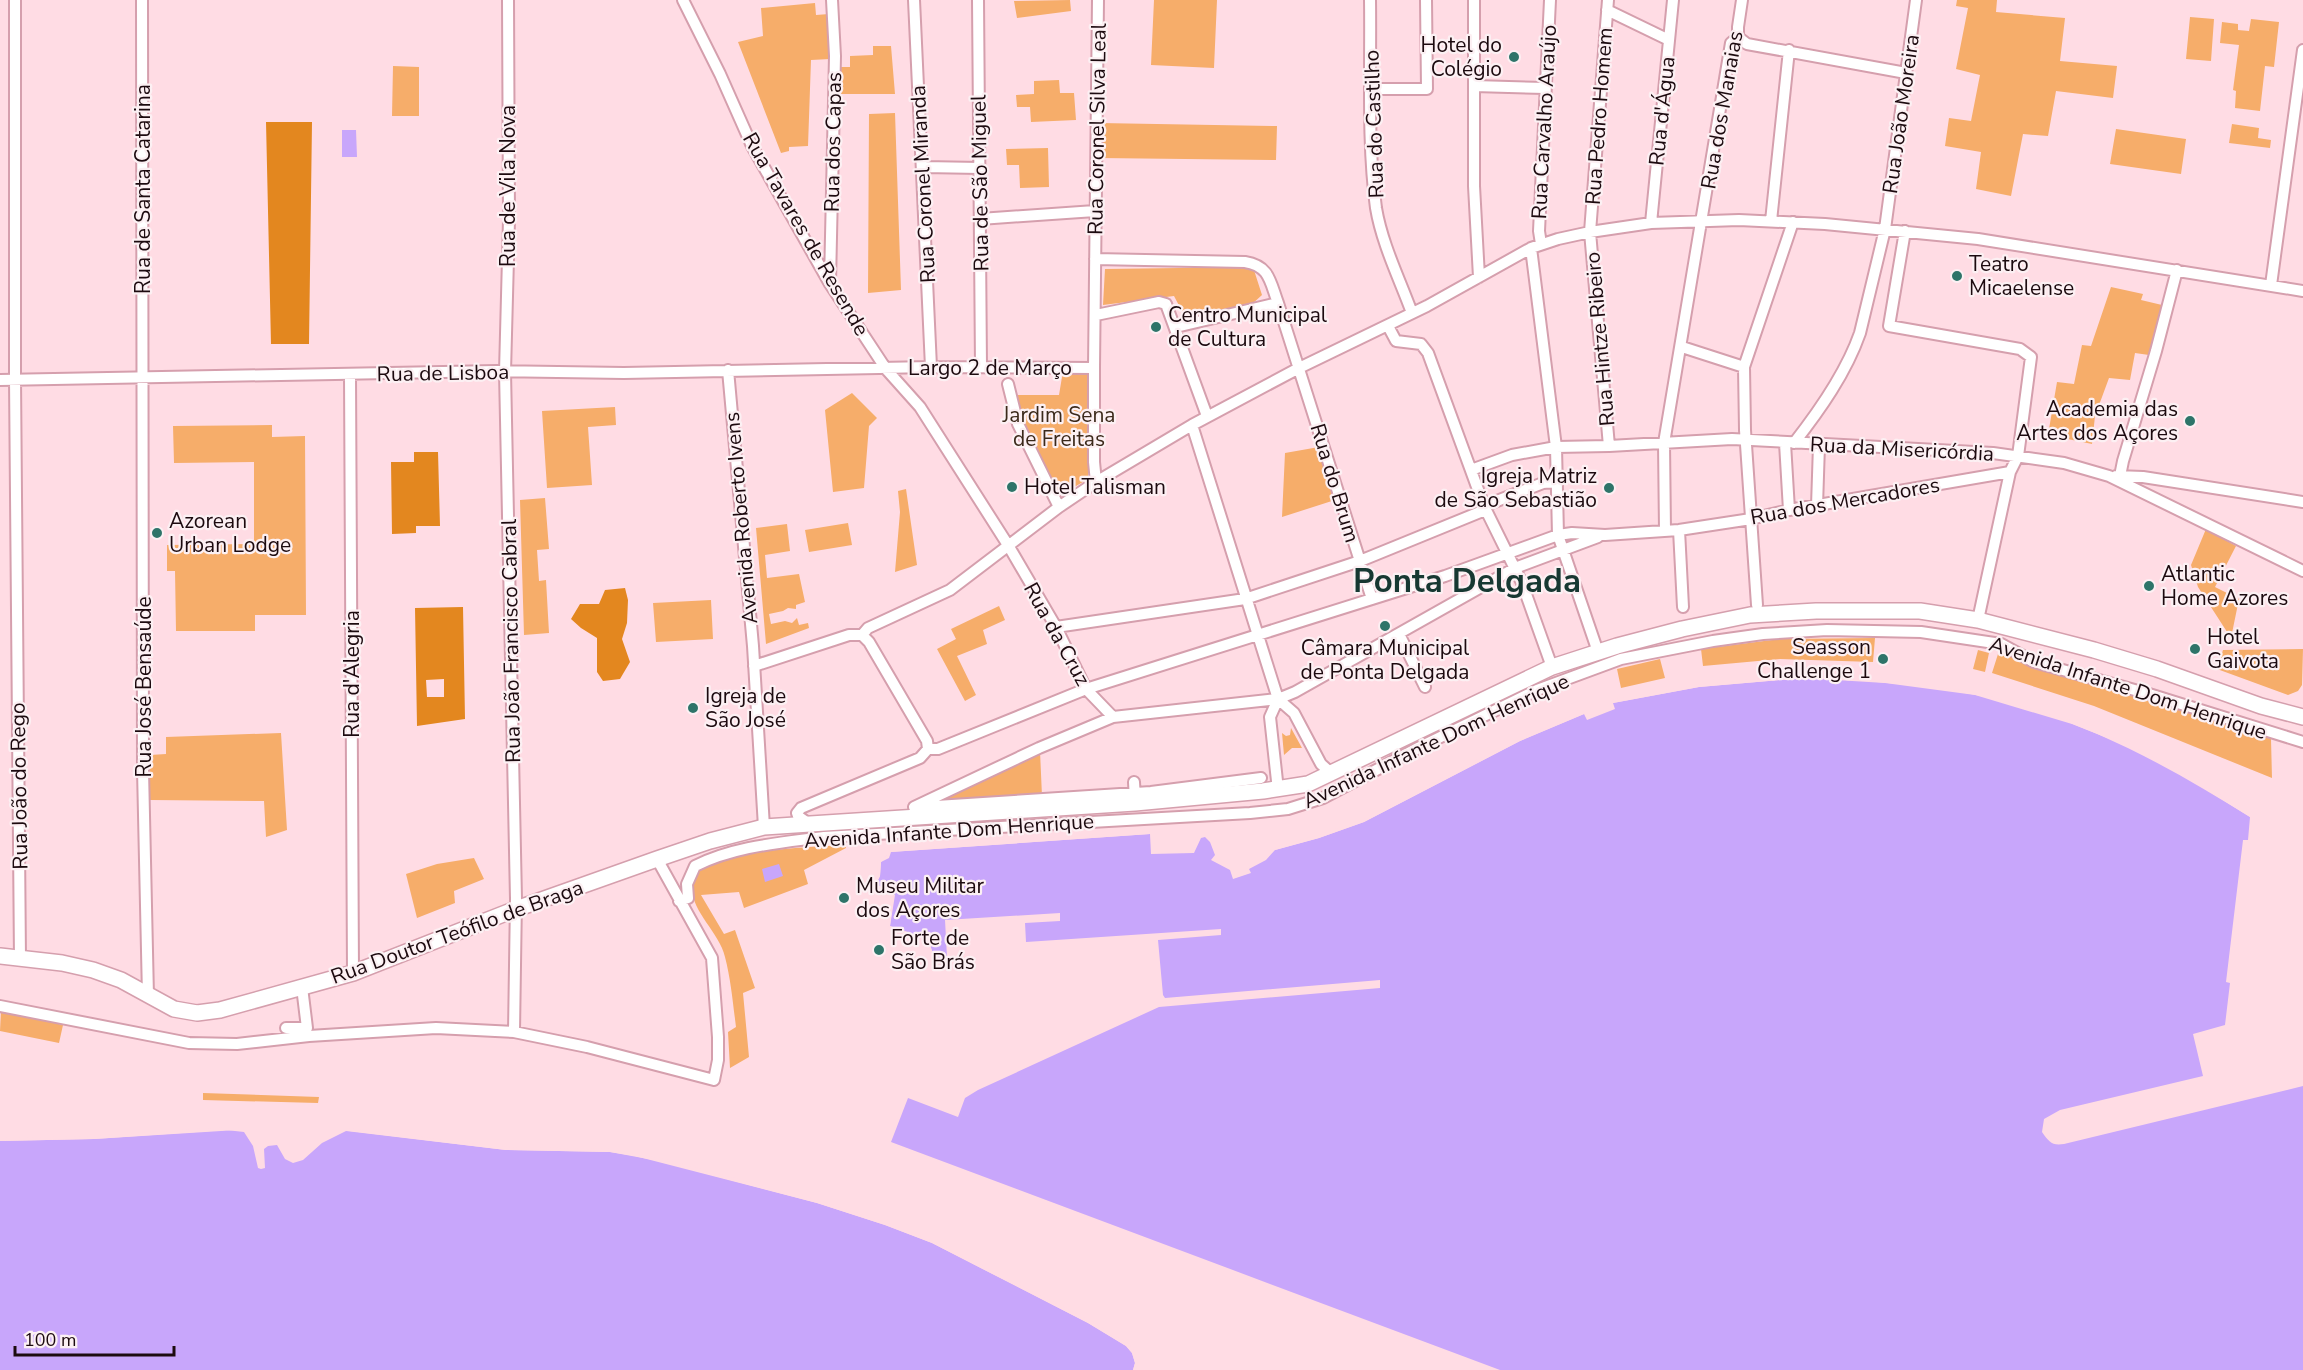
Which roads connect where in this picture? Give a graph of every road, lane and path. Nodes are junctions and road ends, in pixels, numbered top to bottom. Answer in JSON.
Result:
{"nodes":[{"id":1,"x":15,"y":0,"type":"edge"},
{"id":2,"x":142,"y":0,"type":"edge"},
{"id":3,"x":508,"y":0,"type":"edge"},
{"id":4,"x":683,"y":0,"type":"edge"},
{"id":5,"x":832,"y":0,"type":"edge"},
{"id":6,"x":914,"y":0,"type":"edge"},
{"id":7,"x":978,"y":0,"type":"edge"},
{"id":8,"x":1098,"y":0,"type":"edge"},
{"id":9,"x":1370,"y":0,"type":"edge"},
{"id":10,"x":1426,"y":0,"type":"edge"},
{"id":11,"x":1474,"y":0,"type":"edge"},
{"id":12,"x":1550,"y":0,"type":"edge"},
{"id":13,"x":1672,"y":0,"type":"edge"},
{"id":14,"x":1742,"y":0,"type":"edge"},
{"id":15,"x":1916,"y":0,"type":"edge"},
{"id":16,"x":1608,"y":5,"type":"edge"},
{"id":17,"x":1738,"y":37,"type":"junction"},
{"id":18,"x":1669,"y":40,"type":"junction"},
{"id":19,"x":1790,"y":50,"type":"junction"},
{"id":20,"x":2303,"y":50,"type":"edge"},
{"id":21,"x":1906,"y":73,"type":"junction"},
{"id":22,"x":1474,"y":86,"type":"junction"},
{"id":23,"x":1545,"y":88,"type":"junction"},
{"id":24,"x":1372,"y":89,"type":"junction"},
{"id":25,"x":924,"y":167,"type":"junction"},
{"id":26,"x":980,"y":168,"type":"junction"},
{"id":27,"x":1095,"y":211,"type":"junction"},
{"id":28,"x":980,"y":219,"type":"junction"},
{"id":29,"x":1702,"y":221,"type":"junction"},
{"id":30,"x":1771,"y":221,"type":"junction"},
{"id":31,"x":1793,"y":222,"type":"junction"},
{"id":32,"x":1651,"y":223,"type":"junction"},
{"id":33,"x":1886,"y":229,"type":"junction"},
{"id":34,"x":1905,"y":231,"type":"junction"},
{"id":35,"x":1590,"y":232,"type":"junction"},
{"id":36,"x":1536,"y":246,"type":"junction"},
{"id":37,"x":1095,"y":259,"type":"junction"},
{"id":38,"x":2177,"y":270,"type":"junction"},
{"id":39,"x":1479,"y":277,"type":"junction"},
{"id":40,"x":830,"y":284,"type":"junction"},
{"id":41,"x":2271,"y":285,"type":"junction"},
{"id":42,"x":2303,"y":291,"type":"edge"},
{"id":43,"x":1278,"y":303,"type":"junction"},
{"id":44,"x":1412,"y":313,"type":"junction"},
{"id":45,"x":1095,"y":315,"type":"junction"},
{"id":46,"x":1388,"y":326,"type":"junction"},
{"id":47,"x":1176,"y":327,"type":"junction"},
{"id":48,"x":1682,"y":347,"type":"junction"},
{"id":49,"x":931,"y":367,"type":"junction"},
{"id":50,"x":981,"y":367,"type":"junction"},
{"id":51,"x":1744,"y":367,"type":"junction"},
{"id":52,"x":1094,"y":368,"type":"junction"},
{"id":53,"x":1299,"y":368,"type":"junction"},
{"id":54,"x":886,"y":369,"type":"junction"},
{"id":55,"x":728,"y":370,"type":"junction"},
{"id":56,"x":505,"y":372,"type":"junction"},
{"id":57,"x":350,"y":375,"type":"junction"},
{"id":58,"x":144,"y":378,"type":"junction"},
{"id":59,"x":15,"y":379,"type":"junction"},
{"id":60,"x":0,"y":380,"type":"edge"},
{"id":61,"x":1008,"y":384,"type":"dead end"},
{"id":62,"x":1207,"y":416,"type":"junction"},
{"id":63,"x":1192,"y":425,"type":"junction"},
{"id":64,"x":1747,"y":440,"type":"junction"},
{"id":65,"x":1664,"y":443,"type":"junction"},
{"id":66,"x":1789,"y":443,"type":"junction"},
{"id":67,"x":1819,"y":445,"type":"junction"},
{"id":68,"x":1609,"y":446,"type":"junction"},
{"id":69,"x":1556,"y":447,"type":"junction"},
{"id":70,"x":2018,"y":456,"type":"junction"},
{"id":71,"x":1471,"y":470,"type":"junction"},
{"id":72,"x":2010,"y":471,"type":"junction"},
{"id":73,"x":2115,"y":476,"type":"junction"},
{"id":74,"x":2143,"y":477,"type":"junction"},
{"id":75,"x":1096,"y":482,"type":"junction"},
{"id":76,"x":1557,"y":482,"type":"junction"},
{"id":77,"x":2140,"y":492,"type":"junction"},
{"id":78,"x":2303,"y":502,"type":"edge"},
{"id":79,"x":1817,"y":506,"type":"junction"},
{"id":80,"x":1059,"y":507,"type":"junction"},
{"id":81,"x":1484,"y":508,"type":"junction"},
{"id":82,"x":1789,"y":510,"type":"junction"},
{"id":83,"x":1751,"y":519,"type":"junction"},
{"id":84,"x":1679,"y":530,"type":"junction"},
{"id":85,"x":1665,"y":531,"type":"junction"},
{"id":86,"x":1605,"y":535,"type":"junction"},
{"id":87,"x":1558,"y":536,"type":"junction"},
{"id":88,"x":1008,"y":545,"type":"junction"},
{"id":89,"x":1562,"y":549,"type":"junction"},
{"id":90,"x":1507,"y":554,"type":"junction"},
{"id":91,"x":1360,"y":561,"type":"junction"},
{"id":92,"x":1515,"y":568,"type":"junction"},
{"id":93,"x":2303,"y":571,"type":"edge"},
{"id":94,"x":1245,"y":599,"type":"junction"},
{"id":95,"x":1372,"y":599,"type":"junction"},
{"id":96,"x":1757,"y":605,"type":"dead end"},
{"id":97,"x":1683,"y":607,"type":"dead end"},
{"id":98,"x":1978,"y":620,"type":"junction"},
{"id":99,"x":1056,"y":627,"type":"junction"},
{"id":100,"x":1399,"y":634,"type":"junction"},
{"id":101,"x":862,"y":635,"type":"junction"},
{"id":102,"x":1256,"y":635,"type":"junction"},
{"id":103,"x":1598,"y":652,"type":"junction"},
{"id":104,"x":754,"y":666,"type":"junction"},
{"id":105,"x":1552,"y":667,"type":"junction"},
{"id":106,"x":1425,"y":687,"type":"dead end"},
{"id":107,"x":1086,"y":689,"type":"junction"},
{"id":108,"x":1278,"y":699,"type":"junction"},
{"id":109,"x":1113,"y":717,"type":"junction"},
{"id":110,"x":2303,"y":717,"type":"edge"},
{"id":111,"x":2303,"y":742,"type":"edge"},
{"id":112,"x":928,"y":748,"type":"junction"},
{"id":113,"x":1331,"y":773,"type":"junction"},
{"id":114,"x":1261,"y":778,"type":"dead end"},
{"id":115,"x":1278,"y":790,"type":"junction"},
{"id":116,"x":1134,"y":793,"type":"junction"},
{"id":117,"x":808,"y":823,"type":"junction"},
{"id":118,"x":764,"y":827,"type":"junction"},
{"id":119,"x":657,"y":859,"type":"junction"},
{"id":120,"x":679,"y":902,"type":"junction"},
{"id":121,"x":516,"y":909,"type":"junction"},
{"id":122,"x":0,"y":956,"type":"edge"},
{"id":123,"x":20,"y":960,"type":"junction"},
{"id":124,"x":353,"y":973,"type":"junction"},
{"id":125,"x":302,"y":987,"type":"junction"},
{"id":126,"x":148,"y":996,"type":"junction"},
{"id":127,"x":0,"y":1006,"type":"edge"},
{"id":128,"x":286,"y":1028,"type":"dead end"},
{"id":129,"x":514,"y":1032,"type":"junction"}],
"edges":[{"from":1,"to":59,"type":"street","name":"Rua João do Rego"},
{"from":2,"to":58,"type":"street","name":"Rua de Santa Catarina"},
{"from":3,"to":56,"type":"street","name":"Rua de Vila Nova"},
{"from":4,"to":40,"type":"street","name":"Rua Tavares de Resende"},
{"from":5,"to":40,"type":"street","name":"Rua dos Capas"},
{"from":6,"to":25,"type":"street","name":"Rua Coronel Miranda"},
{"from":7,"to":26,"type":"street","name":"Rua de São Miguel"},
{"from":8,"to":27,"type":"street","name":"Rua Coronel Silva Leal"},
{"from":9,"to":24,"type":"street","name":"Rua do Castilho"},
{"from":10,"to":24,"type":"street"},
{"from":11,"to":22,"type":"street"},
{"from":12,"to":23,"type":"street","name":"Rua Carvalho Araújo"},
{"from":13,"to":18,"type":"street","name":"Rua d'Água"},
{"from":14,"to":17,"type":"street","name":"Rua dos Manaias"},
{"from":15,"to":21,"type":"street","name":"Rua João Moreira"},
{"from":16,"to":18,"type":"street"},
{"from":16,"to":35,"type":"street","name":"Rua Pedro Homem"},
{"from":17,"to":19,"type":"street"},
{"from":17,"to":29,"type":"street","name":"Rua dos Manaias"},
{"from":18,"to":32,"type":"street","name":"Rua d'Água"},
{"from":19,"to":21,"type":"street"},
{"from":19,"to":30,"type":"street"},
{"from":20,"to":41,"type":"street"},
{"from":21,"to":33,"type":"street","name":"Rua João Moreira"},
{"from":22,"to":23,"type":"street"},
{"from":22,"to":39,"type":"street"},
{"from":23,"to":36,"type":"street","name":"Rua Carvalho Araújo"},
{"from":24,"to":44,"type":"street","name":"Rua do Castilho"},
{"from":25,"to":26,"type":"street"},
{"from":25,"to":49,"type":"street","name":"Rua Coronel Miranda"},
{"from":26,"to":28,"type":"street","name":"Rua de São Miguel"},
{"from":27,"to":28,"type":"street"},
{"from":27,"to":37,"type":"street","name":"Rua Coronel Silva Leal"},
{"from":28,"to":50,"type":"street","name":"Rua de São Miguel"},
{"from":29,"to":30,"type":"street"},
{"from":29,"to":32,"type":"street"},
{"from":29,"to":48,"type":"street","name":"Rua dos Manaias"},
{"from":30,"to":31,"type":"street"},
{"from":31,"to":33,"type":"street"},
{"from":31,"to":51,"type":"street"},
{"from":32,"to":35,"type":"street"},
{"from":33,"to":34,"type":"street"},
{"from":33,"to":66,"type":"street","name":"Rua João Moreira"},
{"from":34,"to":38,"type":"street"},
{"from":34,"to":70,"type":"street"},
{"from":35,"to":36,"type":"street"},
{"from":35,"to":68,"type":"street","name":"Rua Hintze Ribeiro"},
{"from":36,"to":39,"type":"street"},
{"from":36,"to":69,"type":"street","name":"Rua Carvalho Araújo"},
{"from":37,"to":43,"type":"street","name":"Rua do Brum"},
{"from":37,"to":45,"type":"street","name":"Rua Coronel Silva Leal"},
{"from":38,"to":41,"type":"street"},
{"from":38,"to":73,"type":"street"},
{"from":39,"to":44,"type":"street"},
{"from":40,"to":54,"type":"street","name":"Rua Tavares de Resende"},
{"from":41,"to":42,"type":"street"},
{"from":43,"to":47,"type":"street"},
{"from":43,"to":53,"type":"street","name":"Rua do Brum"},
{"from":44,"to":46,"type":"street"},
{"from":45,"to":47,"type":"street"},
{"from":45,"to":52,"type":"street","name":"Rua Coronel Silva Leal"},
{"from":46,"to":53,"type":"street"},
{"from":46,"to":71,"type":"street"},
{"from":47,"to":62,"type":"street"},
{"from":48,"to":51,"type":"street"},
{"from":48,"to":65,"type":"street","name":"Rua dos Manaias"},
{"from":49,"to":50,"type":"street","name":"Largo 2 de Março"},
{"from":49,"to":54,"type":"street","name":"Largo 2 de Março"},
{"from":50,"to":52,"type":"street","name":"Largo 2 de Março"},
{"from":51,"to":64,"type":"street"},
{"from":52,"to":75,"type":"street","name":"Rua Coronel Silva Leal"},
{"from":53,"to":62,"type":"street"},
{"from":53,"to":91,"type":"street","name":"Rua do Brum"},
{"from":54,"to":55,"type":"street","name":"Rua de Lisboa"},
{"from":54,"to":88,"type":"street","name":"Rua Tavares de Resende"},
{"from":55,"to":56,"type":"street","name":"Rua de Lisboa"},
{"from":55,"to":104,"type":"street","name":"Avenida Roberto Ivens"},
{"from":56,"to":57,"type":"street","name":"Rua de Lisboa"},
{"from":56,"to":121,"type":"street","name":"Rua João Francisco Cabral"},
{"from":57,"to":58,"type":"street","name":"Rua de Lisboa"},
{"from":57,"to":124,"type":"street","name":"Rua d'Alegria"},
{"from":58,"to":59,"type":"street","name":"Rua de Lisboa"},
{"from":58,"to":126,"type":"street","name":"Rua José Bensaúde"},
{"from":59,"to":60,"type":"street","name":"Rua de Lisboa"},
{"from":59,"to":123,"type":"street","name":"Rua João do Rego"},
{"from":61,"to":80,"type":"street"},
{"from":62,"to":63,"type":"street"},
{"from":63,"to":75,"type":"street"},
{"from":63,"to":94,"type":"street"},
{"from":64,"to":65,"type":"street","name":"Rua da Misericórdia"},
{"from":64,"to":66,"type":"street","name":"Rua da Misericórdia"},
{"from":64,"to":83,"type":"street"},
{"from":65,"to":68,"type":"street","name":"Rua da Misericórdia"},
{"from":65,"to":85,"type":"street","name":"Rua dos Manaias"},
{"from":66,"to":67,"type":"street","name":"Rua da Misericórdia"},
{"from":66,"to":82,"type":"street"},
{"from":67,"to":70,"type":"street","name":"Rua da Misericórdia"},
{"from":67,"to":79,"type":"street"},
{"from":68,"to":69,"type":"street","name":"Rua da Misericórdia"},
{"from":69,"to":71,"type":"street","name":"Rua da Misericórdia"},
{"from":69,"to":76,"type":"street","name":"Rua Carvalho Araújo"},
{"from":70,"to":72,"type":"street"},
{"from":70,"to":73,"type":"street","name":"Rua da Misericórdia"},
{"from":71,"to":81,"type":"street"},
{"from":72,"to":79,"type":"street","name":"Rua dos Mercadores"},
{"from":72,"to":98,"type":"street"},
{"from":73,"to":74,"type":"street"},
{"from":73,"to":77,"type":"street"},
{"from":74,"to":77,"type":"street"},
{"from":74,"to":78,"type":"street"},
{"from":75,"to":80,"type":"street"},
{"from":76,"to":81,"type":"street"},
{"from":76,"to":87,"type":"street","name":"Rua Carvalho Araújo"},
{"from":77,"to":93,"type":"street"},
{"from":79,"to":82,"type":"street","name":"Rua dos Mercadores"},
{"from":80,"to":88,"type":"street"},
{"from":81,"to":90,"type":"street"},
{"from":81,"to":91,"type":"street"},
{"from":82,"to":83,"type":"street","name":"Rua dos Mercadores"},
{"from":83,"to":84,"type":"street","name":"Rua dos Mercadores"},
{"from":83,"to":96,"type":"street"},
{"from":84,"to":85,"type":"street","name":"Rua dos Mercadores"},
{"from":84,"to":97,"type":"street"},
{"from":85,"to":86,"type":"street","name":"Rua dos Mercadores"},
{"from":86,"to":87,"type":"street"},
{"from":86,"to":89,"type":"street"},
{"from":87,"to":89,"type":"street","name":"Rua Carvalho Araújo"},
{"from":87,"to":90,"type":"street"},
{"from":88,"to":99,"type":"street","name":"Rua da Cruz"},
{"from":88,"to":101,"type":"street"},
{"from":89,"to":92,"type":"street"},
{"from":89,"to":103,"type":"street","name":"Rua Carvalho Araújo"},
{"from":90,"to":92,"type":"street"},
{"from":90,"to":95,"type":"street"},
{"from":91,"to":94,"type":"street"},
{"from":91,"to":95,"type":"street","name":"Rua do Brum"},
{"from":92,"to":100,"type":"street"},
{"from":92,"to":105,"type":"street"},
{"from":94,"to":99,"type":"street"},
{"from":94,"to":102,"type":"street"},
{"from":95,"to":102,"type":"street"},
{"from":98,"to":103,"type":"main road","name":"Avenida Infante Dom Henrique"},
{"from":98,"to":110,"type":"main road","name":"Avenida Infante Dom Henrique"},
{"from":99,"to":107,"type":"street","name":"Rua da Cruz"},
{"from":100,"to":106,"type":"street"},
{"from":100,"to":108,"type":"street"},
{"from":101,"to":104,"type":"street"},
{"from":101,"to":112,"type":"street"},
{"from":102,"to":107,"type":"street"},
{"from":102,"to":108,"type":"street"},
{"from":103,"to":105,"type":"main road","name":"Avenida Infante Dom Henrique"},
{"from":104,"to":118,"type":"street","name":"Avenida Roberto Ivens"},
{"from":105,"to":113,"type":"main road","name":"Avenida Infante Dom Henrique"},
{"from":107,"to":109,"type":"street","name":"Rua da Cruz"},
{"from":107,"to":112,"type":"street"},
{"from":108,"to":109,"type":"street"},
{"from":108,"to":113,"type":"street"},
{"from":108,"to":115,"type":"street"},
{"from":109,"to":116,"type":"street","name":"Avenida Infante Dom Henrique"},
{"from":111,"to":120,"type":"street","name":"Avenida Infante Dom Henrique"},
{"from":112,"to":117,"type":"street"},
{"from":113,"to":115,"type":"main road","name":"Avenida Infante Dom Henrique"},
{"from":114,"to":116,"type":"street","name":"Avenida Infante Dom Henrique"},
{"from":115,"to":116,"type":"main road","name":"Avenida Infante Dom Henrique"},
{"from":116,"to":117,"type":"main road","name":"Avenida Infante Dom Henrique"},
{"from":117,"to":118,"type":"main road","name":"Avenida Infante Dom Henrique"},
{"from":118,"to":119,"type":"main road","name":"Rua Doutor Teófilo de Braga"},
{"from":119,"to":120,"type":"street"},
{"from":119,"to":121,"type":"main road","name":"Rua Doutor Teófilo de Braga"},
{"from":120,"to":129,"type":"street"},
{"from":121,"to":124,"type":"main road","name":"Rua Doutor Teófilo de Braga"},
{"from":121,"to":129,"type":"street","name":"Rua João Francisco Cabral"},
{"from":122,"to":123,"type":"main road","name":"Rua Doutor Teófilo de Braga"},
{"from":123,"to":126,"type":"main road","name":"Rua Doutor Teófilo de Braga"},
{"from":124,"to":125,"type":"main road","name":"Rua Doutor Teófilo de Braga"},
{"from":125,"to":126,"type":"main road","name":"Rua Doutor Teófilo de Braga"},
{"from":125,"to":128,"type":"street"},
{"from":127,"to":129,"type":"street"}]}
